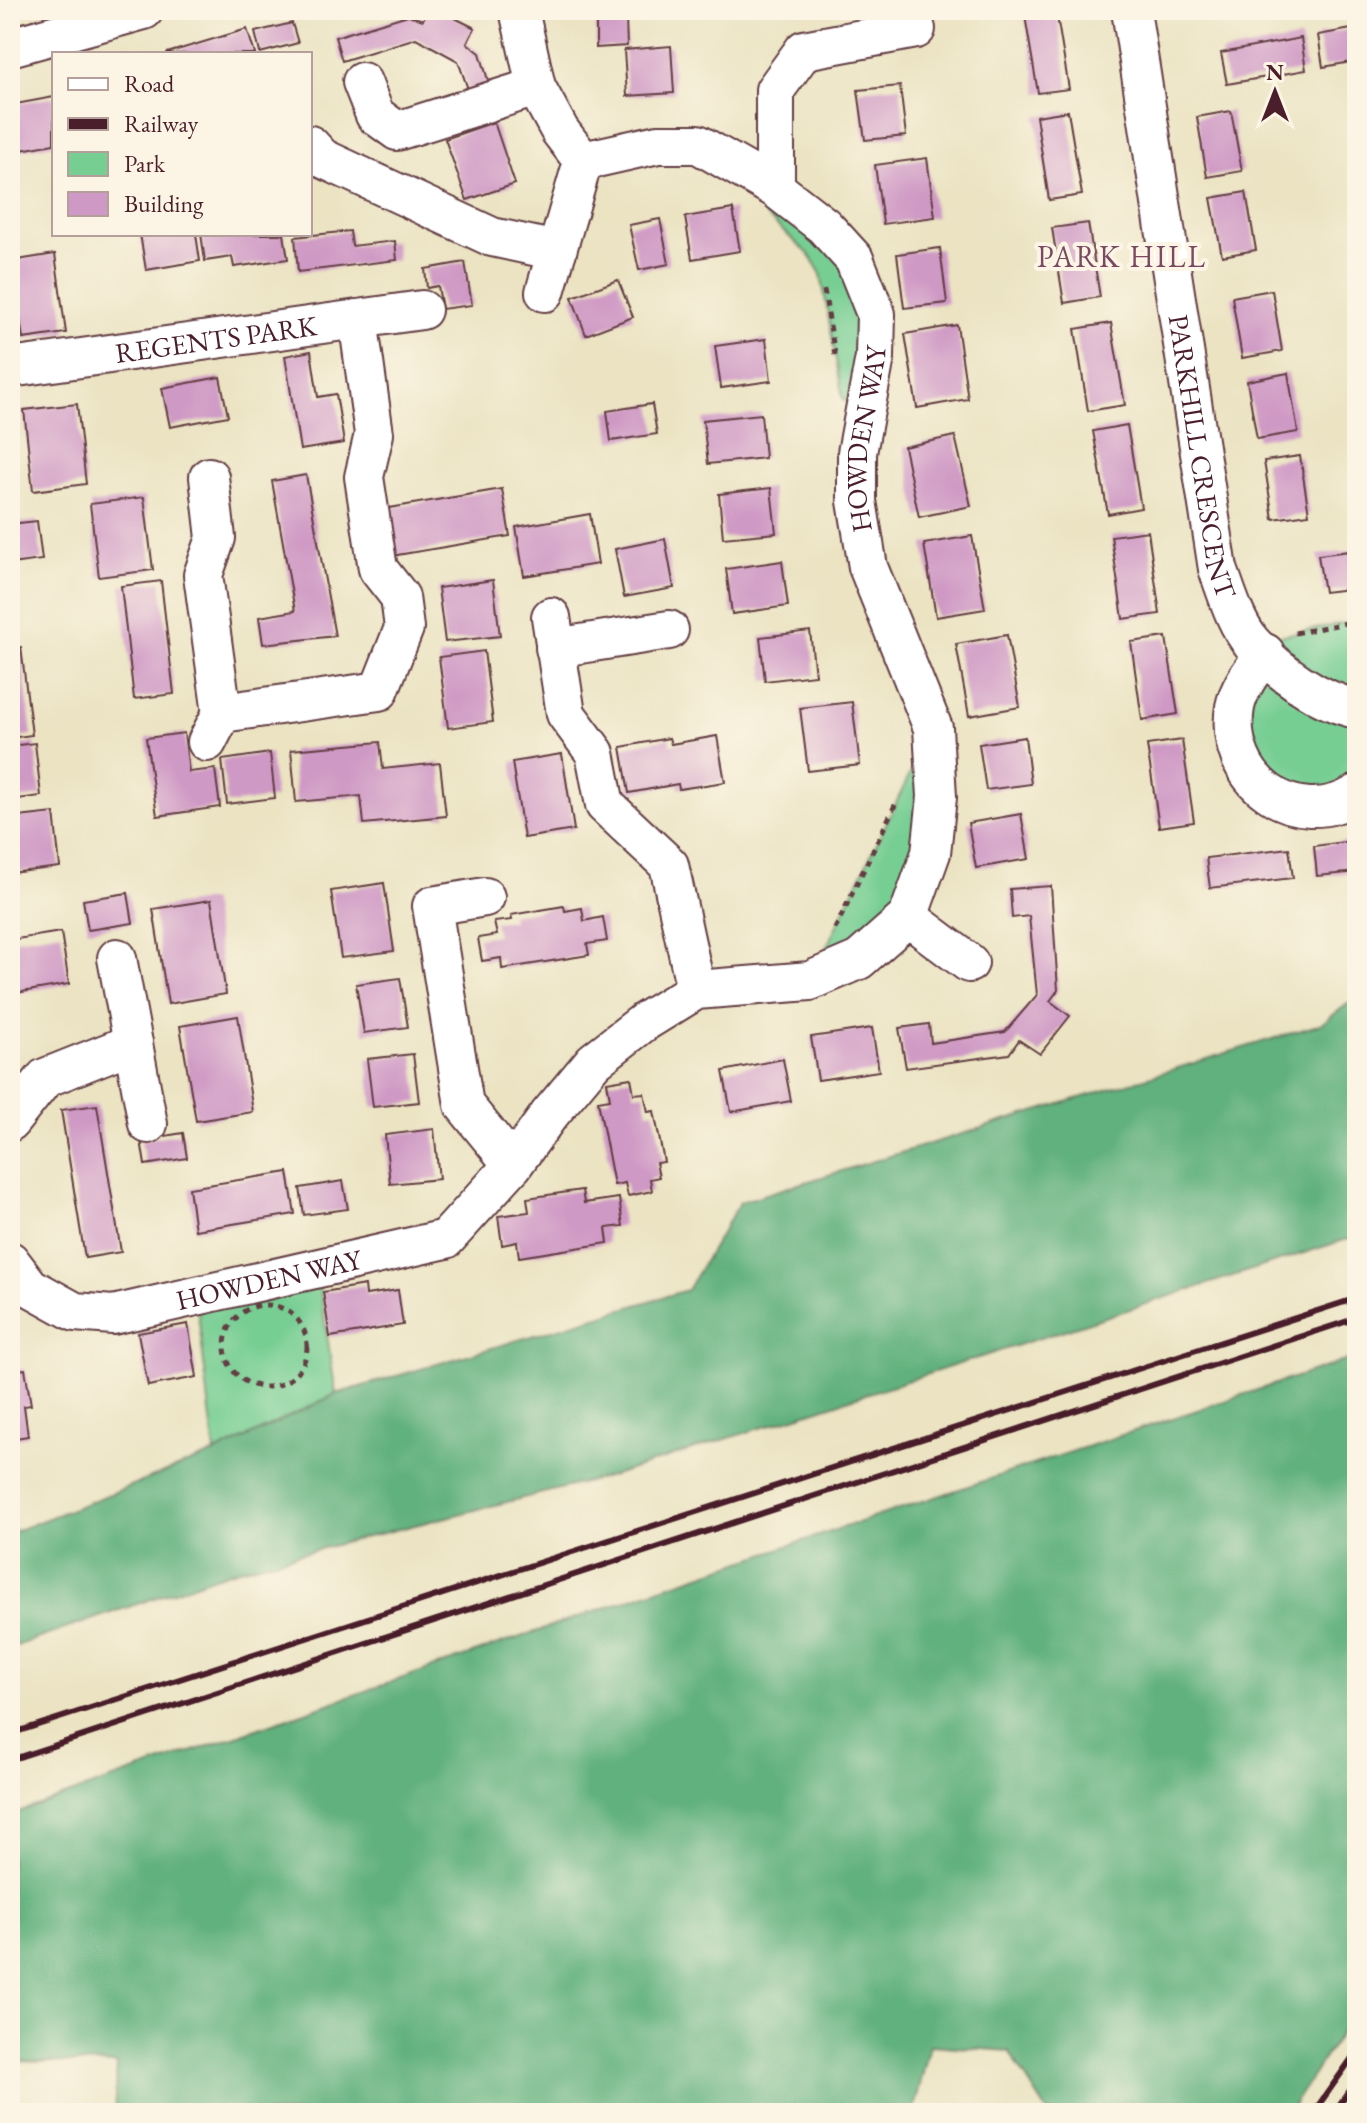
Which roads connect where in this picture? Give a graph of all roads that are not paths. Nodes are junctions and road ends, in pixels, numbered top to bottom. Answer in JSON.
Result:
{"nodes":[{"id":1,"x":144,"y":10,"type":"edge"},
{"id":2,"x":519,"y":10,"type":"edge"},
{"id":3,"x":1131,"y":10,"type":"edge"},
{"id":4,"x":916,"y":29,"type":"dead end"},
{"id":5,"x":10,"y":47,"type":"edge"},
{"id":6,"x":362,"y":82,"type":"dead end"},
{"id":7,"x":536,"y":87,"type":"junction"},
{"id":8,"x":312,"y":147,"type":"edge"},
{"id":9,"x":583,"y":161,"type":"junction"},
{"id":10,"x":775,"y":188,"type":"junction"},
{"id":11,"x":557,"y":251,"type":"junction"},
{"id":12,"x":545,"y":292,"type":"dead end"},
{"id":13,"x":422,"y":310,"type":"dead end"},
{"id":14,"x":358,"y":319,"type":"junction"},
{"id":15,"x":10,"y":368,"type":"edge"},
{"id":16,"x":209,"y":477,"type":"dead end"},
{"id":17,"x":669,"y":630,"type":"dead end"},
{"id":18,"x":1258,"y":647,"type":"junction"},
{"id":19,"x":1357,"y":709,"type":"edge"},
{"id":20,"x":1357,"y":794,"type":"edge"},
{"id":21,"x":485,"y":897,"type":"dead end"},
{"id":22,"x":908,"y":917,"type":"junction"},
{"id":23,"x":117,"y":958,"type":"dead end"},
{"id":24,"x":969,"y":963,"type":"dead end"},
{"id":25,"x":696,"y":990,"type":"junction"},
{"id":26,"x":133,"y":1043,"type":"junction"},
{"id":27,"x":10,"y":1122,"type":"edge"},
{"id":28,"x":148,"y":1124,"type":"dead end"},
{"id":29,"x":513,"y":1165,"type":"junction"},
{"id":30,"x":10,"y":1261,"type":"edge"}],
"edges":[{"from":1,"to":5,"type":"street"},
{"from":2,"to":7,"type":"street"},
{"from":3,"to":18,"type":"street","name":"PARKHILL CRESCENT"},
{"from":4,"to":10,"type":"street"},
{"from":6,"to":7,"type":"street"},
{"from":7,"to":9,"type":"street"},
{"from":8,"to":11,"type":"street"},
{"from":9,"to":10,"type":"street","name":"HOWDEN WAY"},
{"from":9,"to":11,"type":"street"},
{"from":10,"to":22,"type":"street","name":"HOWDEN WAY"},
{"from":11,"to":12,"type":"street"},
{"from":13,"to":14,"type":"street","name":"REGENTS PARK"},
{"from":14,"to":15,"type":"street","name":"REGENTS PARK"},
{"from":14,"to":16,"type":"street"},
{"from":17,"to":25,"type":"street"},
{"from":18,"to":19,"type":"street","name":"PARKHILL CRESCENT"},
{"from":18,"to":20,"type":"street"},
{"from":21,"to":29,"type":"street"},
{"from":22,"to":24,"type":"street"},
{"from":22,"to":25,"type":"street","name":"HOWDEN WAY"},
{"from":23,"to":26,"type":"street"},
{"from":25,"to":29,"type":"street","name":"HOWDEN WAY"},
{"from":26,"to":27,"type":"street"},
{"from":26,"to":28,"type":"street"},
{"from":29,"to":30,"type":"street","name":"HOWDEN WAY"}]}
